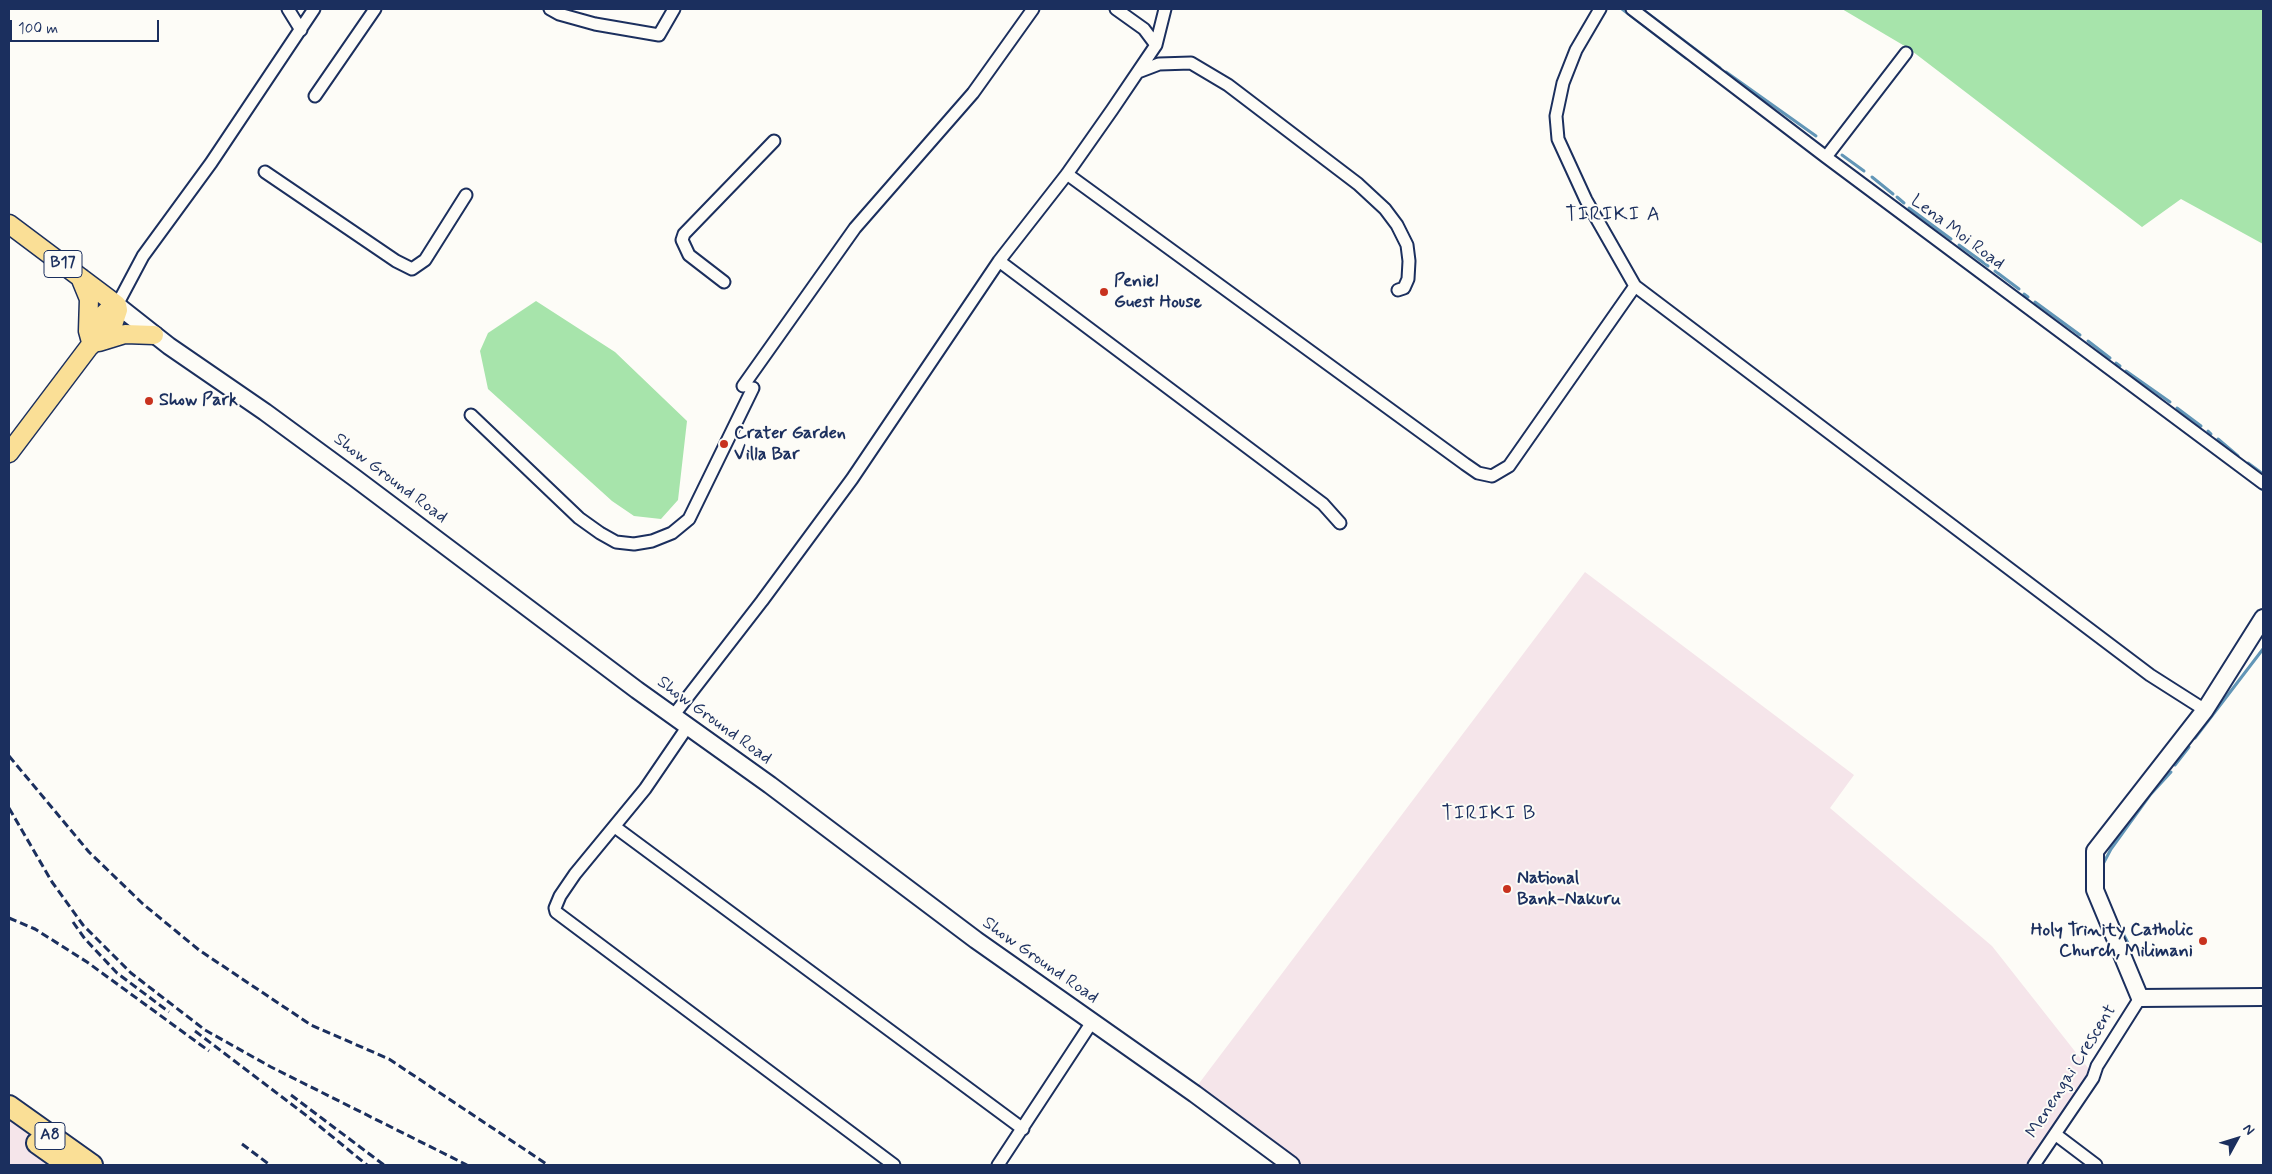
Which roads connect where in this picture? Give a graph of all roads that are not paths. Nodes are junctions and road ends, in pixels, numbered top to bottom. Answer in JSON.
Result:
{"nodes":[{"id":1,"x":288,"y":9,"type":"edge"},
{"id":2,"x":314,"y":9,"type":"edge"},
{"id":3,"x":375,"y":9,"type":"edge"},
{"id":4,"x":550,"y":9,"type":"edge"},
{"id":5,"x":674,"y":9,"type":"edge"},
{"id":6,"x":1033,"y":9,"type":"edge"},
{"id":7,"x":1116,"y":9,"type":"edge"},
{"id":8,"x":1165,"y":9,"type":"edge"},
{"id":9,"x":1600,"y":9,"type":"edge"},
{"id":10,"x":1632,"y":9,"type":"edge"},
{"id":11,"x":301,"y":30,"type":"junction"},
{"id":12,"x":1156,"y":45,"type":"junction"},
{"id":13,"x":1906,"y":53,"type":"dead end"},
{"id":14,"x":1138,"y":72,"type":"junction"},
{"id":15,"x":315,"y":96,"type":"dead end"},
{"id":16,"x":774,"y":141,"type":"dead end"},
{"id":17,"x":1826,"y":157,"type":"junction"},
{"id":18,"x":265,"y":172,"type":"dead end"},
{"id":19,"x":1067,"y":174,"type":"junction"},
{"id":20,"x":466,"y":195,"type":"dead end"},
{"id":21,"x":9,"y":224,"type":"edge"},
{"id":22,"x":999,"y":261,"type":"junction"},
{"id":23,"x":80,"y":276,"type":"junction"},
{"id":24,"x":724,"y":282,"type":"dead end"},
{"id":25,"x":1636,"y":286,"type":"junction"},
{"id":26,"x":1398,"y":290,"type":"dead end"},
{"id":27,"x":117,"y":305,"type":"junction"},
{"id":28,"x":154,"y":335,"type":"junction"},
{"id":29,"x":91,"y":344,"type":"junction"},
{"id":30,"x":471,"y":415,"type":"dead end"},
{"id":31,"x":9,"y":453,"type":"edge"},
{"id":32,"x":2263,"y":483,"type":"edge"},
{"id":33,"x":1340,"y":523,"type":"dead end"},
{"id":34,"x":2263,"y":618,"type":"edge"},
{"id":35,"x":2205,"y":710,"type":"junction"},
{"id":36,"x":673,"y":716,"type":"junction"},
{"id":37,"x":688,"y":726,"type":"junction"},
{"id":38,"x":615,"y":827,"type":"junction"},
{"id":39,"x":2263,"y":997,"type":"edge"},
{"id":40,"x":2140,"y":998,"type":"junction"},
{"id":41,"x":1092,"y":1022,"type":"junction"},
{"id":42,"x":9,"y":1106,"type":"edge"},
{"id":43,"x":9,"y":1123,"type":"edge"},
{"id":44,"x":1023,"y":1129,"type":"junction"},
{"id":45,"x":2055,"y":1134,"type":"junction"},
{"id":46,"x":68,"y":1165,"type":"edge"},
{"id":47,"x":92,"y":1165,"type":"edge"},
{"id":48,"x":894,"y":1165,"type":"edge"},
{"id":49,"x":998,"y":1165,"type":"edge"},
{"id":50,"x":1291,"y":1165,"type":"edge"},
{"id":51,"x":2034,"y":1165,"type":"edge"},
{"id":52,"x":2096,"y":1165,"type":"edge"}],
"edges":[{"from":1,"to":11,"type":"street"},
{"from":2,"to":11,"type":"street"},
{"from":3,"to":15,"type":"street"},
{"from":4,"to":5,"type":"street"},
{"from":6,"to":30,"type":"street"},
{"from":7,"to":12,"type":"street"},
{"from":8,"to":12,"type":"street"},
{"from":9,"to":25,"type":"street"},
{"from":10,"to":17,"type":"street","name":"Lena Moi Road"},
{"from":11,"to":27,"type":"street"},
{"from":12,"to":14,"type":"street"},
{"from":13,"to":17,"type":"street"},
{"from":14,"to":19,"type":"street"},
{"from":14,"to":26,"type":"street"},
{"from":16,"to":24,"type":"street"},
{"from":17,"to":32,"type":"street","name":"Lena Moi Road"},
{"from":18,"to":20,"type":"street"},
{"from":19,"to":22,"type":"street"},
{"from":19,"to":25,"type":"street"},
{"from":21,"to":23,"type":"main road","number":"B17"},
{"from":22,"to":33,"type":"street"},
{"from":22,"to":36,"type":"street"},
{"from":23,"to":27,"type":"main road","number":"B17"},
{"from":23,"to":29,"type":"main road"},
{"from":25,"to":35,"type":"street"},
{"from":27,"to":28,"type":"main road","name":"Show Ground Road"},
{"from":27,"to":29,"type":"main road"},
{"from":28,"to":29,"type":"main road"},
{"from":28,"to":36,"type":"main road","name":"Show Ground Road"},
{"from":29,"to":31,"type":"main road"},
{"from":34,"to":35,"type":"main road"},
{"from":35,"to":40,"type":"main road"},
{"from":36,"to":37,"type":"main road","name":"Show Ground Road"},
{"from":37,"to":38,"type":"street"},
{"from":37,"to":41,"type":"main road","name":"Show Ground Road"},
{"from":38,"to":44,"type":"street"},
{"from":38,"to":48,"type":"street"},
{"from":39,"to":40,"type":"main road"},
{"from":40,"to":45,"type":"street","name":"Menengai Crescent"},
{"from":41,"to":44,"type":"street"},
{"from":41,"to":50,"type":"main road","name":"Show Ground Road"},
{"from":42,"to":47,"type":"highway","number":"A8"},
{"from":43,"to":46,"type":"highway","number":"A8"},
{"from":44,"to":49,"type":"street"},
{"from":45,"to":51,"type":"street","name":"Menengai Crescent"},
{"from":45,"to":52,"type":"street"}]}
